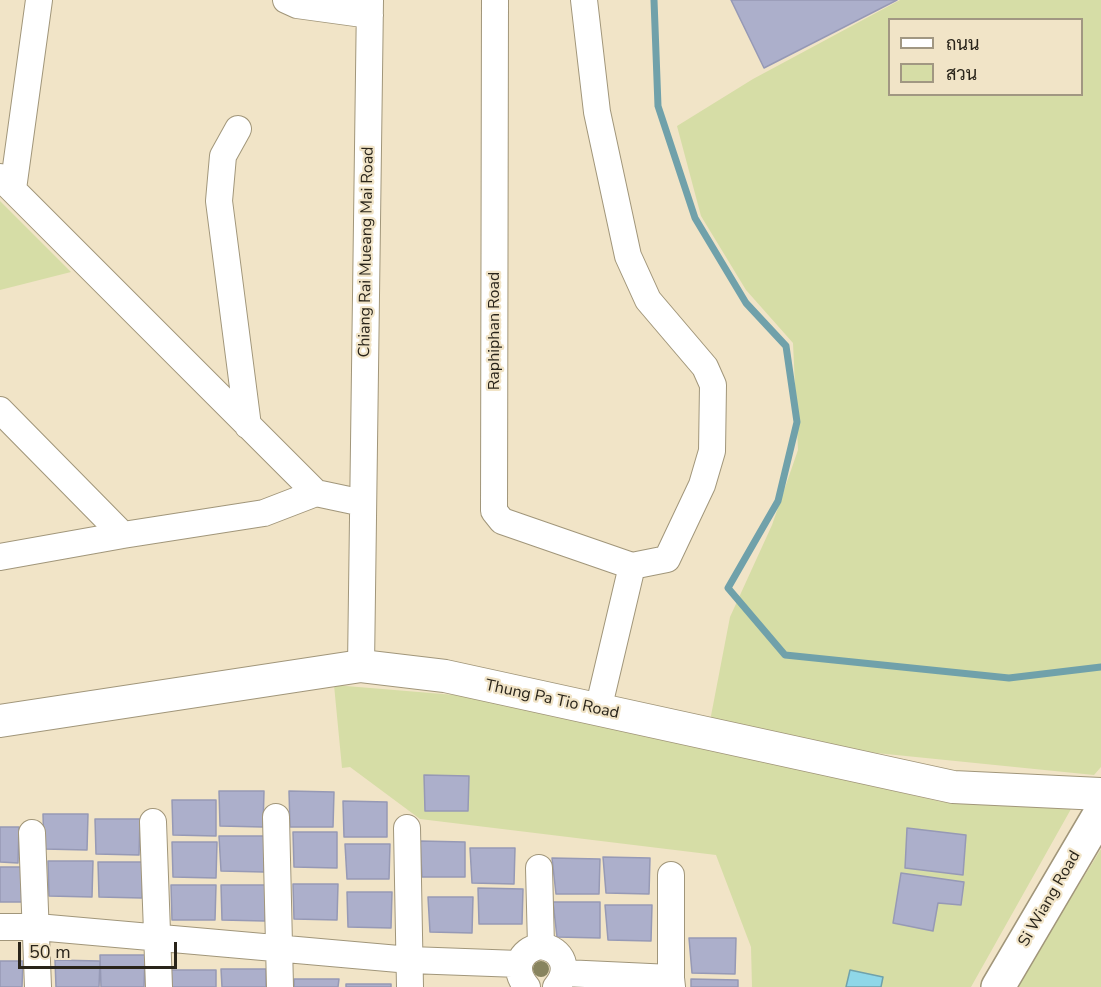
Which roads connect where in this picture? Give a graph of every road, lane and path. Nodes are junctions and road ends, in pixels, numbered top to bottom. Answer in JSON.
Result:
{"nodes":[{"id":1,"x":39,"y":0,"type":"edge"},
{"id":2,"x":286,"y":0,"type":"edge"},
{"id":3,"x":495,"y":0,"type":"edge"},
{"id":4,"x":584,"y":0,"type":"edge"},
{"id":5,"x":370,"y":8,"type":"edge"},
{"id":6,"x":238,"y":129,"type":"dead end"},
{"id":7,"x":6,"y":183,"type":"edge"},
{"id":8,"x":0,"y":410,"type":"edge"},
{"id":9,"x":248,"y":426,"type":"junction"},
{"id":10,"x":316,"y":494,"type":"junction"},
{"id":11,"x":363,"y":503,"type":"junction"},
{"id":12,"x":123,"y":535,"type":"junction"},
{"id":13,"x":0,"y":556,"type":"edge"},
{"id":14,"x":632,"y":566,"type":"junction"},
{"id":15,"x":361,"y":666,"type":"junction"},
{"id":16,"x":598,"y":710,"type":"junction"},
{"id":17,"x":0,"y":721,"type":"edge"},
{"id":18,"x":1101,"y":794,"type":"edge"},
{"id":19,"x":1101,"y":812,"type":"edge"},
{"id":20,"x":276,"y":817,"type":"dead end"},
{"id":21,"x":153,"y":822,"type":"dead end"},
{"id":22,"x":407,"y":828,"type":"dead end"},
{"id":23,"x":32,"y":833,"type":"dead end"},
{"id":24,"x":539,"y":868,"type":"dead end"},
{"id":25,"x":671,"y":875,"type":"dead end"},
{"id":26,"x":0,"y":927,"type":"edge"},
{"id":27,"x":37,"y":927,"type":"junction"},
{"id":28,"x":158,"y":938,"type":"junction"},
{"id":29,"x":541,"y":946,"type":"junction"},
{"id":30,"x":280,"y":948,"type":"junction"},
{"id":31,"x":410,"y":960,"type":"junction"},
{"id":32,"x":523,"y":976,"type":"edge"},
{"id":33,"x":560,"y":980,"type":"edge"},
{"id":34,"x":672,"y":982,"type":"edge"},
{"id":35,"x":38,"y":987,"type":"edge"},
{"id":36,"x":159,"y":987,"type":"edge"},
{"id":37,"x":280,"y":987,"type":"edge"},
{"id":38,"x":410,"y":987,"type":"edge"},
{"id":39,"x":998,"y":987,"type":"edge"}],
"edges":[{"from":1,"to":7,"type":"street"},
{"from":2,"to":5,"type":"street"},
{"from":3,"to":14,"type":"street","name":"Raphiphan Road"},
{"from":4,"to":14,"type":"street"},
{"from":5,"to":11,"type":"street","name":"Chiang Rai Mueang Mai Road"},
{"from":6,"to":9,"type":"street"},
{"from":7,"to":9,"type":"street"},
{"from":8,"to":12,"type":"street"},
{"from":9,"to":10,"type":"street"},
{"from":10,"to":11,"type":"street"},
{"from":10,"to":12,"type":"street"},
{"from":11,"to":15,"type":"street","name":"Chiang Rai Mueang Mai Road"},
{"from":12,"to":13,"type":"street"},
{"from":14,"to":16,"type":"street"},
{"from":15,"to":16,"type":"street","name":"Thung Pa Tio Road"},
{"from":15,"to":17,"type":"street","name":"Thung Pa Tio Road"},
{"from":16,"to":18,"type":"street","name":"Thung Pa Tio Road"},
{"from":19,"to":39,"type":"main road","name":"Si Wiang Road"},
{"from":20,"to":30,"type":"street"},
{"from":21,"to":28,"type":"street"},
{"from":22,"to":31,"type":"street"},
{"from":23,"to":27,"type":"street"},
{"from":24,"to":29,"type":"street"},
{"from":25,"to":34,"type":"street"},
{"from":26,"to":27,"type":"street"},
{"from":27,"to":28,"type":"street"},
{"from":27,"to":35,"type":"street"},
{"from":28,"to":30,"type":"street"},
{"from":28,"to":36,"type":"street"},
{"from":29,"to":32,"type":"street"},
{"from":29,"to":33,"type":"street"},
{"from":30,"to":31,"type":"street"},
{"from":30,"to":37,"type":"street"},
{"from":31,"to":32,"type":"street"},
{"from":31,"to":38,"type":"street"},
{"from":33,"to":34,"type":"street"}]}
